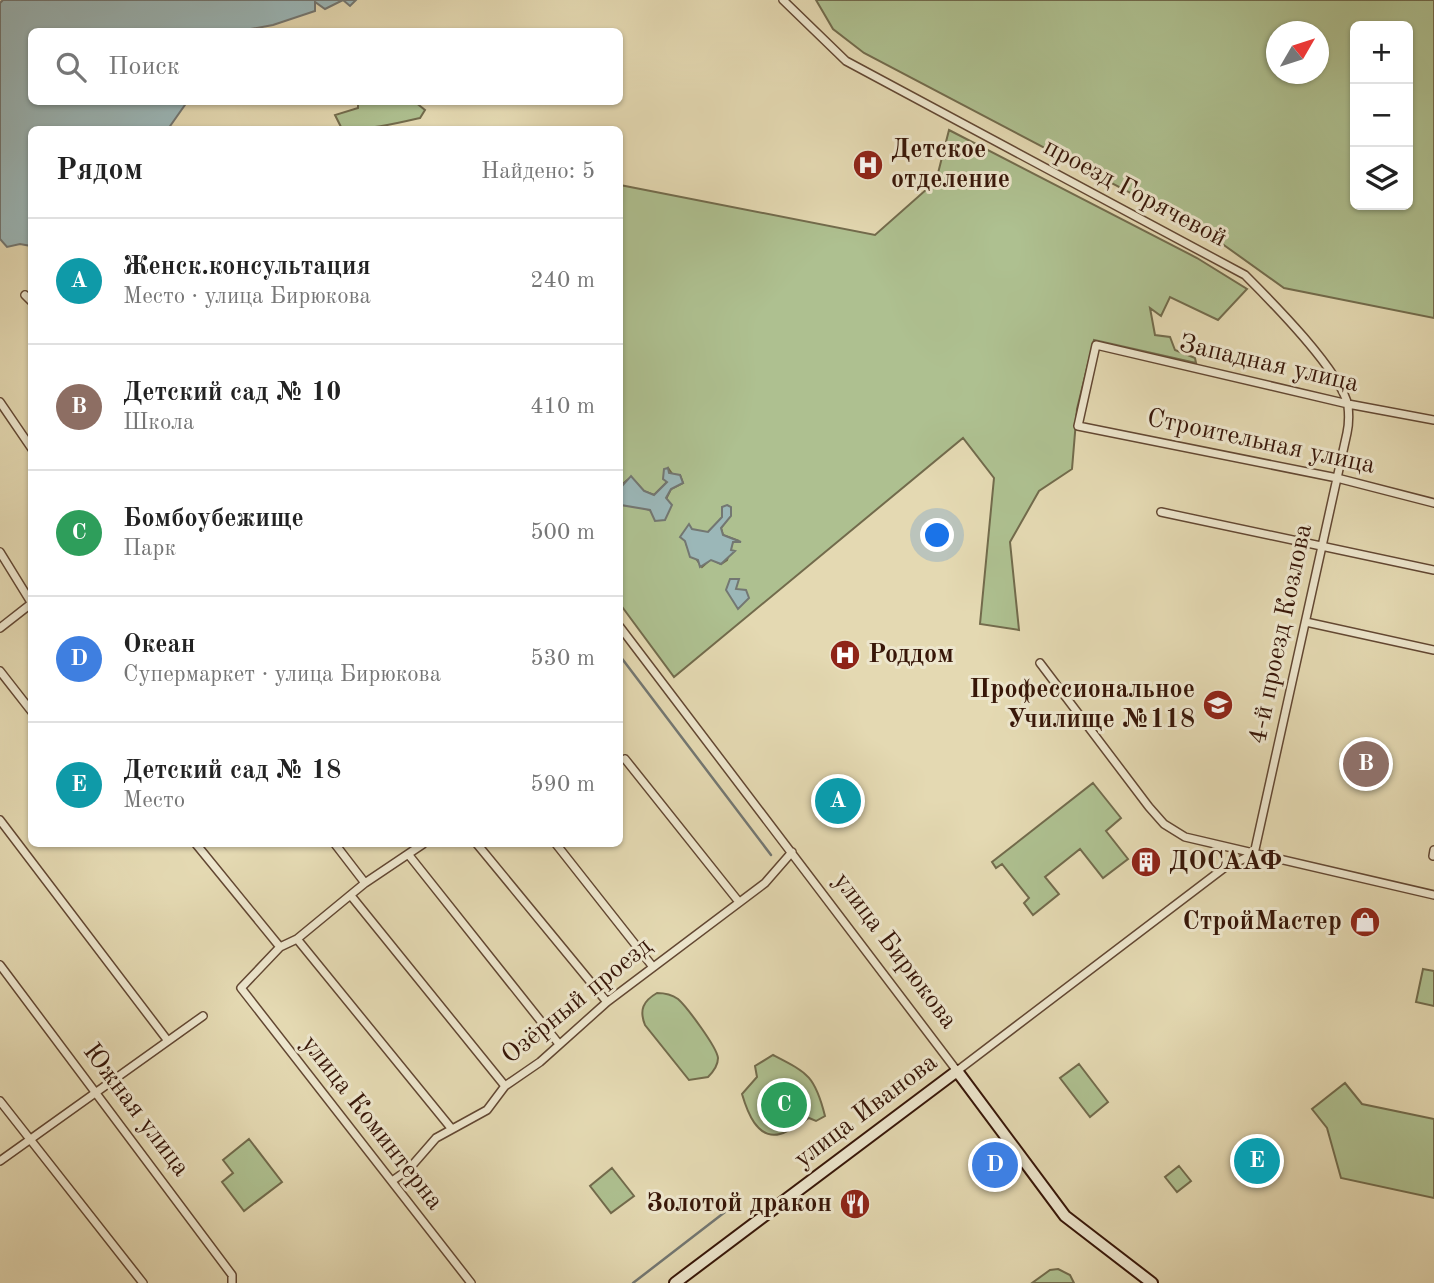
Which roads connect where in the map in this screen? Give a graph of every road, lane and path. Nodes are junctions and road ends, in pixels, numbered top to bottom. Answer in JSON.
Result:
{"nodes":[{"id":1,"x":783,"y":0,"type":"edge"},
{"id":2,"x":24,"y":295,"type":"dead end"},
{"id":3,"x":28,"y":298,"type":"edge"},
{"id":4,"x":0,"y":402,"type":"edge"},
{"id":5,"x":1348,"y":404,"type":"junction"},
{"id":6,"x":1434,"y":420,"type":"edge"},
{"id":7,"x":1349,"y":424,"type":"joint"},
{"id":8,"x":1078,"y":426,"type":"joint"},
{"id":9,"x":28,"y":443,"type":"edge"},
{"id":10,"x":1336,"y":478,"type":"junction"},
{"id":11,"x":1434,"y":503,"type":"edge"},
{"id":12,"x":1161,"y":512,"type":"dead end"},
{"id":13,"x":1321,"y":544,"type":"junction"},
{"id":14,"x":0,"y":552,"type":"edge"},
{"id":15,"x":1434,"y":569,"type":"edge"},
{"id":16,"x":28,"y":598,"type":"edge"},
{"id":17,"x":28,"y":605,"type":"edge"},
{"id":18,"x":1306,"y":622,"type":"junction"},
{"id":19,"x":0,"y":628,"type":"edge"},
{"id":20,"x":623,"y":631,"type":"edge"},
{"id":21,"x":1434,"y":650,"type":"edge"},
{"id":22,"x":1040,"y":663,"type":"dead end"},
{"id":23,"x":0,"y":671,"type":"edge"},
{"id":24,"x":28,"y":707,"type":"edge"},
{"id":25,"x":625,"y":759,"type":"dead end"},
{"id":26,"x":0,"y":820,"type":"edge"},
{"id":27,"x":198,"y":847,"type":"edge"},
{"id":28,"x":337,"y":847,"type":"edge"},
{"id":29,"x":418,"y":847,"type":"edge"},
{"id":30,"x":479,"y":847,"type":"edge"},
{"id":31,"x":558,"y":847,"type":"edge"},
{"id":32,"x":792,"y":852,"type":"junction"},
{"id":33,"x":408,"y":854,"type":"junction"},
{"id":34,"x":1254,"y":854,"type":"junction"},
{"id":35,"x":365,"y":883,"type":"junction"},
{"id":36,"x":1434,"y":895,"type":"edge"},
{"id":37,"x":352,"y":897,"type":"junction"},
{"id":38,"x":739,"y":902,"type":"junction"},
{"id":39,"x":297,"y":939,"type":"junction"},
{"id":40,"x":280,"y":947,"type":"junction"},
{"id":41,"x":0,"y":965,"type":"edge"},
{"id":42,"x":653,"y":967,"type":"junction"},
{"id":43,"x":607,"y":1002,"type":"junction"},
{"id":44,"x":203,"y":1016,"type":"dead end"},
{"id":45,"x":168,"y":1041,"type":"junction"},
{"id":46,"x":559,"y":1044,"type":"junction"},
{"id":47,"x":957,"y":1071,"type":"junction"},
{"id":48,"x":505,"y":1086,"type":"junction"},
{"id":49,"x":96,"y":1092,"type":"junction"},
{"id":50,"x":0,"y":1101,"type":"edge"},
{"id":51,"x":451,"y":1128,"type":"junction"},
{"id":52,"x":29,"y":1139,"type":"junction"},
{"id":53,"x":0,"y":1161,"type":"edge"},
{"id":54,"x":392,"y":1181,"type":"junction"},
{"id":55,"x":143,"y":1283,"type":"edge"},
{"id":56,"x":232,"y":1283,"type":"edge"},
{"id":57,"x":471,"y":1283,"type":"edge"},
{"id":58,"x":675,"y":1283,"type":"edge"},
{"id":59,"x":1152,"y":1283,"type":"edge"}],
"edges":[{"from":1,"to":5,"type":"street","name":"проезд Горячевой"},
{"from":2,"to":3,"type":"street"},
{"from":4,"to":9,"type":"street"},
{"from":5,"to":6,"type":"street","name":"Западная улица"},
{"from":5,"to":7,"type":"street","name":"проезд Горячевой"},
{"from":5,"to":8,"type":"street","name":"Западная улица"},
{"from":7,"to":10,"type":"street","name":"4-й проезд Козлова"},
{"from":8,"to":10,"type":"street","name":"Строительная улица"},
{"from":10,"to":11,"type":"street","name":"Строительная улица"},
{"from":10,"to":13,"type":"street","name":"4-й проезд Козлова"},
{"from":12,"to":13,"type":"street"},
{"from":13,"to":15,"type":"street"},
{"from":13,"to":18,"type":"street","name":"4-й проезд Козлова"},
{"from":14,"to":16,"type":"street"},
{"from":17,"to":19,"type":"street"},
{"from":18,"to":21,"type":"street"},
{"from":18,"to":34,"type":"street","name":"4-й проезд Козлова"},
{"from":20,"to":32,"type":"street","name":"улица Бирюкова"},
{"from":22,"to":34,"type":"street"},
{"from":23,"to":24,"type":"street"},
{"from":25,"to":38,"type":"street"},
{"from":26,"to":45,"type":"street"},
{"from":27,"to":40,"type":"street"},
{"from":28,"to":35,"type":"street"},
{"from":29,"to":33,"type":"street"},
{"from":30,"to":43,"type":"street"},
{"from":31,"to":42,"type":"street"},
{"from":32,"to":38,"type":"street","name":"Озёрный проезд"},
{"from":32,"to":47,"type":"street","name":"улица Бирюкова"},
{"from":33,"to":35,"type":"street"},
{"from":33,"to":46,"type":"street"},
{"from":34,"to":36,"type":"street"},
{"from":34,"to":47,"type":"street","name":"улица Иванова"},
{"from":35,"to":37,"type":"street"},
{"from":37,"to":39,"type":"street"},
{"from":37,"to":48,"type":"street"},
{"from":38,"to":42,"type":"street","name":"Озёрный проезд"},
{"from":39,"to":40,"type":"street"},
{"from":39,"to":51,"type":"street"},
{"from":40,"to":54,"type":"street","name":"улица Коминтерна"},
{"from":41,"to":49,"type":"street","name":"Южная улица"},
{"from":42,"to":43,"type":"street","name":"Озёрный проезд"},
{"from":43,"to":46,"type":"street","name":"Озёрный проезд"},
{"from":44,"to":45,"type":"street"},
{"from":45,"to":49,"type":"street"},
{"from":46,"to":48,"type":"street","name":"Озёрный проезд"},
{"from":47,"to":58,"type":"street","name":"улица Иванова"},
{"from":47,"to":59,"type":"street","name":"улица Бирюкова"},
{"from":48,"to":51,"type":"street","name":"Озёрный проезд"},
{"from":49,"to":52,"type":"street"},
{"from":49,"to":56,"type":"street","name":"Южная улица"},
{"from":50,"to":52,"type":"street"},
{"from":51,"to":54,"type":"street","name":"Озёрный проезд"},
{"from":52,"to":53,"type":"street"},
{"from":52,"to":55,"type":"street"},
{"from":54,"to":57,"type":"street","name":"улица Коминтерна"}]}
